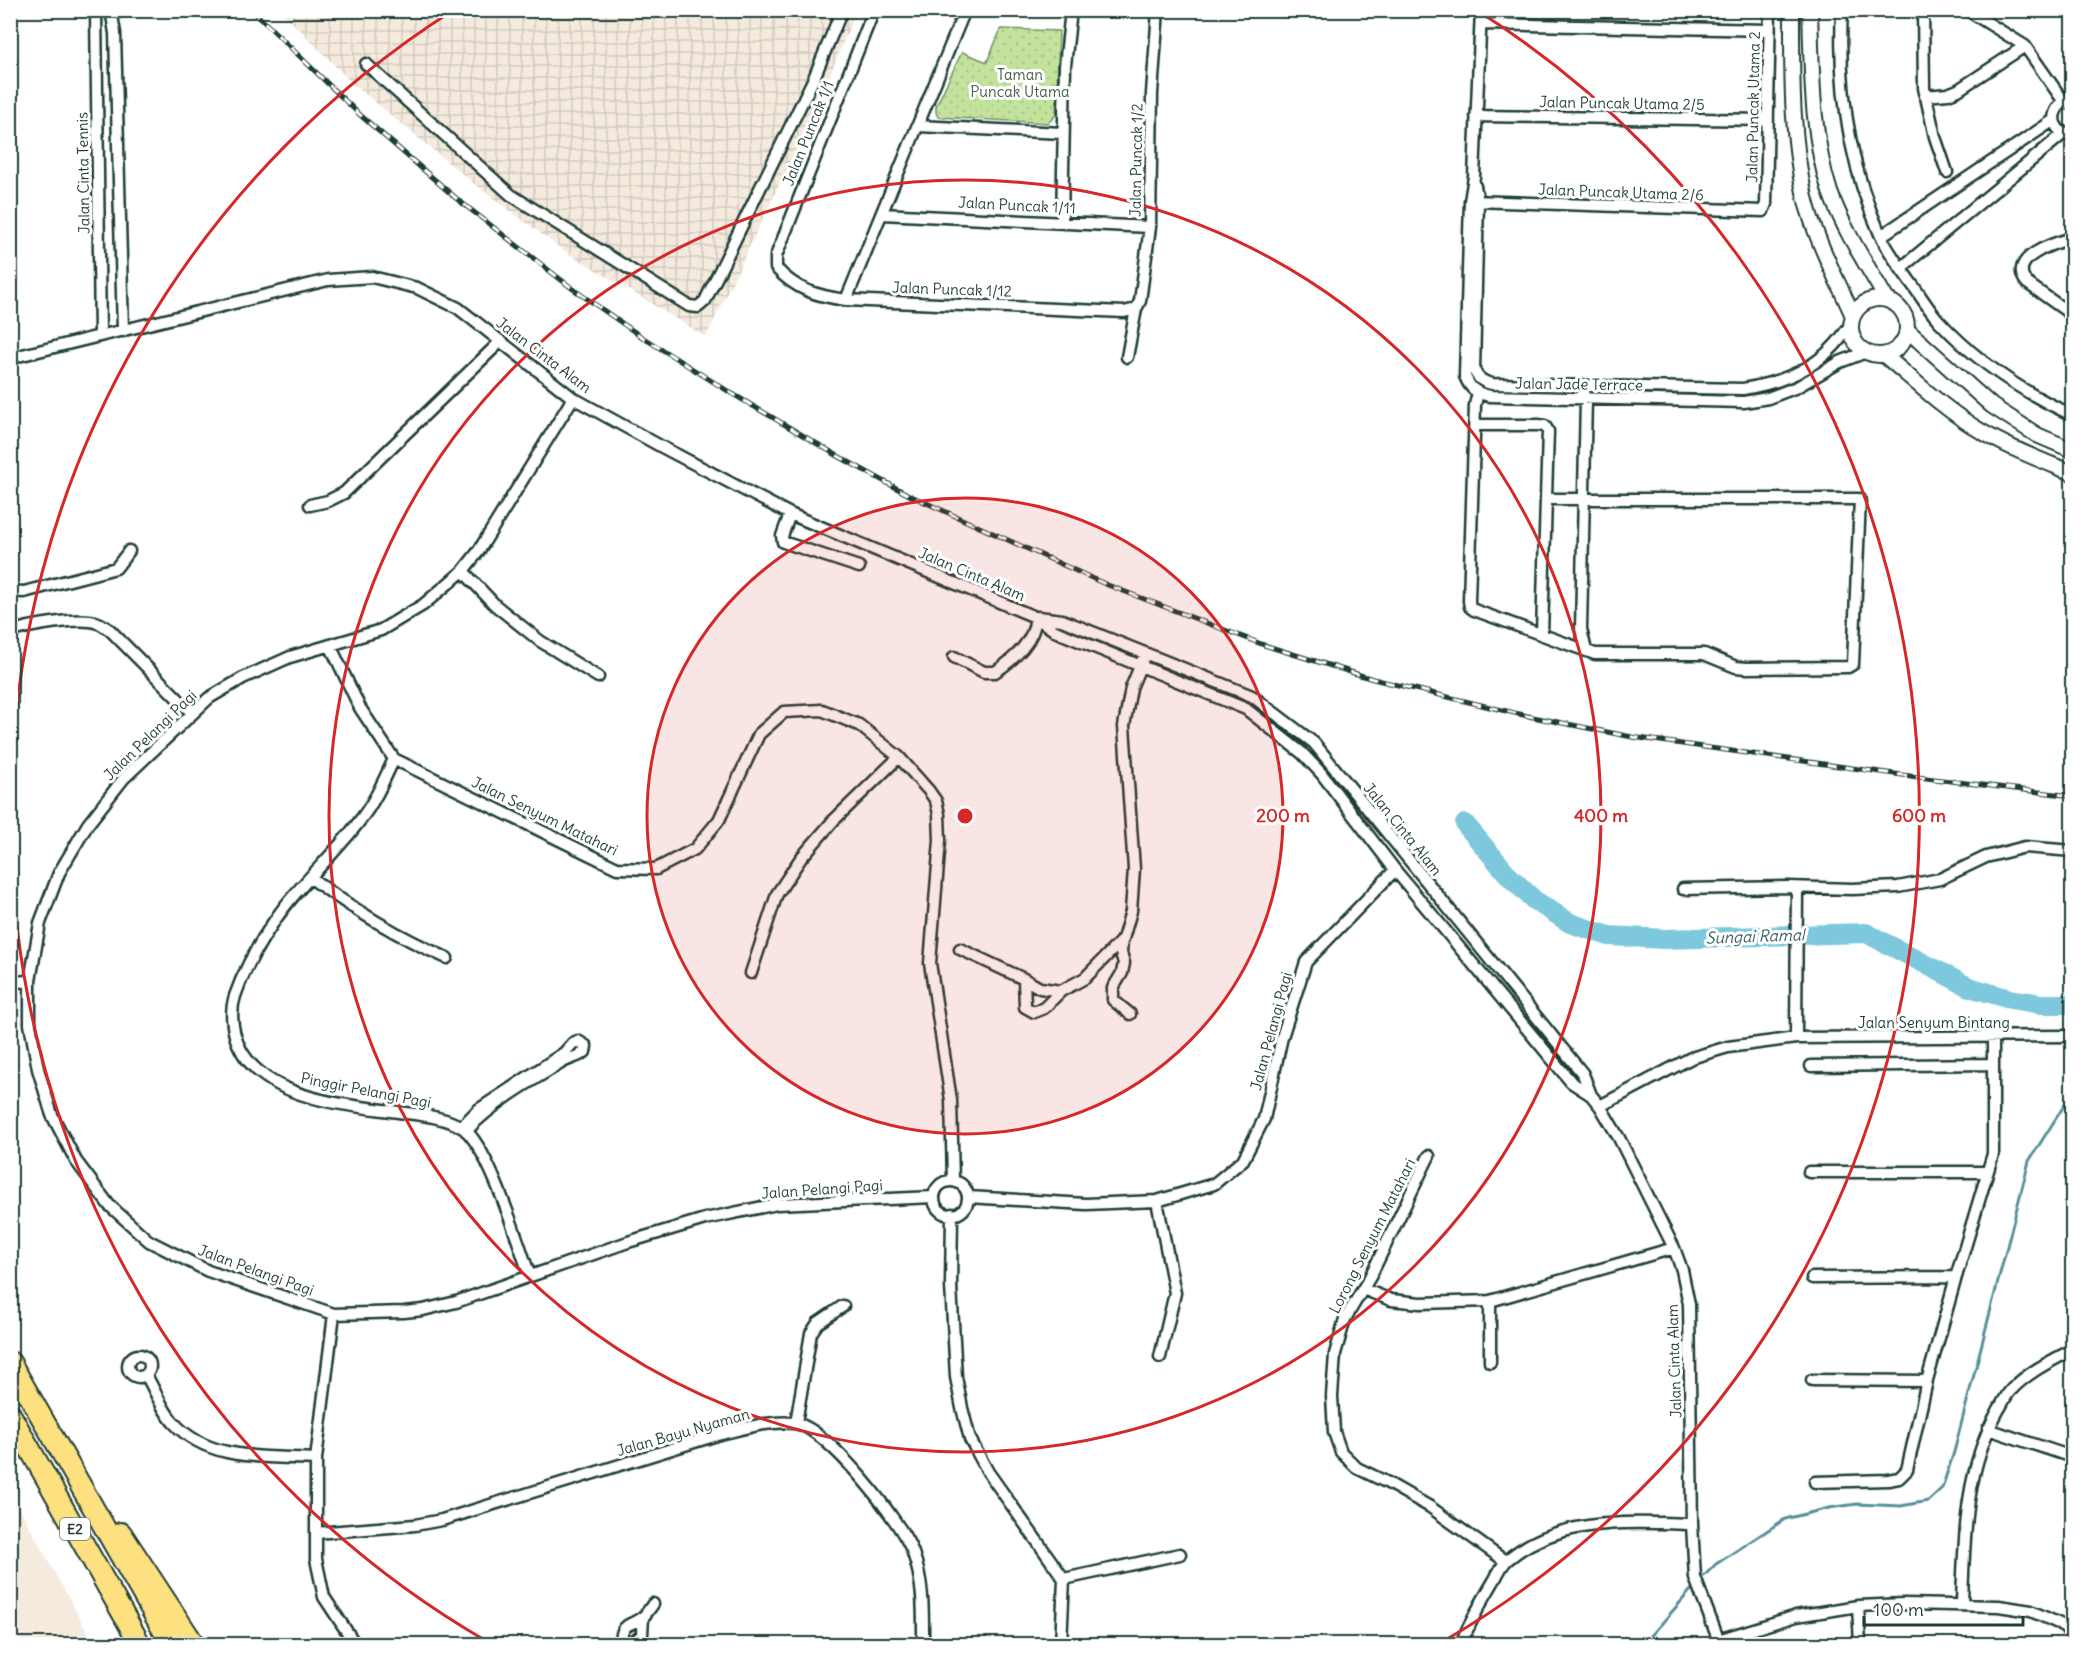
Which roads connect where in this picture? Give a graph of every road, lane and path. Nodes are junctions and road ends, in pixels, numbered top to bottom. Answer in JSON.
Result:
{"nodes":[{"id":1,"x":96,"y":10,"type":"edge"},
{"id":2,"x":111,"y":10,"type":"edge"},
{"id":3,"x":842,"y":10,"type":"edge"},
{"id":4,"x":874,"y":10,"type":"edge"},
{"id":5,"x":965,"y":10,"type":"edge"},
{"id":6,"x":1071,"y":10,"type":"edge"},
{"id":7,"x":1158,"y":10,"type":"edge"},
{"id":8,"x":1481,"y":10,"type":"edge"},
{"id":9,"x":1770,"y":10,"type":"edge"},
{"id":10,"x":1792,"y":10,"type":"edge"},
{"id":11,"x":1810,"y":10,"type":"edge"},
{"id":12,"x":1842,"y":10,"type":"edge"},
{"id":13,"x":1923,"y":10,"type":"edge"},
{"id":14,"x":1967,"y":10,"type":"edge"},
{"id":15,"x":1480,"y":24,"type":"junction"},
{"id":16,"x":1769,"y":30,"type":"junction"},
{"id":17,"x":96,"y":33,"type":"junction"},
{"id":18,"x":115,"y":33,"type":"junction"},
{"id":19,"x":2025,"y":46,"type":"junction"},
{"id":20,"x":366,"y":64,"type":"dead end"},
{"id":21,"x":1925,"y":96,"type":"junction"},
{"id":22,"x":2068,"y":102,"type":"edge"},
{"id":23,"x":1476,"y":116,"type":"junction"},
{"id":24,"x":1768,"y":120,"type":"junction"},
{"id":25,"x":2054,"y":120,"type":"junction"},
{"id":26,"x":918,"y":126,"type":"junction"},
{"id":27,"x":1063,"y":134,"type":"junction"},
{"id":28,"x":2068,"y":134,"type":"edge"},
{"id":29,"x":1947,"y":172,"type":"dead end"},
{"id":30,"x":1474,"y":201,"type":"junction"},
{"id":31,"x":1766,"y":204,"type":"joint"},
{"id":32,"x":882,"y":214,"type":"junction"},
{"id":33,"x":1062,"y":223,"type":"junction"},
{"id":34,"x":1150,"y":227,"type":"junction"},
{"id":35,"x":1881,"y":236,"type":"junction"},
{"id":36,"x":2073,"y":238,"type":"edge"},
{"id":37,"x":776,"y":268,"type":"joint"},
{"id":38,"x":1901,"y":268,"type":"junction"},
{"id":39,"x":846,"y":300,"type":"junction"},
{"id":40,"x":1887,"y":300,"type":"junction"},
{"id":41,"x":1136,"y":309,"type":"junction"},
{"id":42,"x":2073,"y":315,"type":"edge"},
{"id":43,"x":1852,"y":320,"type":"junction"},
{"id":44,"x":123,"y":330,"type":"junction"},
{"id":45,"x":1907,"y":330,"type":"junction"},
{"id":46,"x":100,"y":336,"type":"junction"},
{"id":47,"x":500,"y":342,"type":"junction"},
{"id":48,"x":1866,"y":352,"type":"junction"},
{"id":49,"x":1884,"y":355,"type":"junction"},
{"id":50,"x":1127,"y":357,"type":"dead end"},
{"id":51,"x":10,"y":358,"type":"edge"},
{"id":52,"x":1573,"y":386,"type":"junction"},
{"id":53,"x":1604,"y":386,"type":"junction"},
{"id":54,"x":1478,"y":393,"type":"junction"},
{"id":55,"x":573,"y":398,"type":"junction"},
{"id":56,"x":1586,"y":399,"type":"junction"},
{"id":57,"x":2073,"y":415,"type":"edge"},
{"id":58,"x":1474,"y":425,"type":"junction"},
{"id":59,"x":2073,"y":450,"type":"edge"},
{"id":60,"x":2073,"y":473,"type":"edge"},
{"id":61,"x":1546,"y":499,"type":"junction"},
{"id":62,"x":1584,"y":499,"type":"junction"},
{"id":63,"x":310,"y":505,"type":"dead end"},
{"id":64,"x":790,"y":514,"type":"junction"},
{"id":65,"x":129,"y":551,"type":"dead end"},
{"id":66,"x":859,"y":567,"type":"dead end"},
{"id":67,"x":463,"y":571,"type":"junction"},
{"id":68,"x":10,"y":591,"type":"edge"},
{"id":69,"x":1035,"y":617,"type":"junction"},
{"id":70,"x":10,"y":632,"type":"edge"},
{"id":71,"x":1542,"y":634,"type":"junction"},
{"id":72,"x":330,"y":645,"type":"junction"},
{"id":73,"x":1586,"y":651,"type":"junction"},
{"id":74,"x":1146,"y":652,"type":"junction"},
{"id":75,"x":954,"y":657,"type":"dead end"},
{"id":76,"x":1141,"y":665,"type":"junction"},
{"id":77,"x":598,"y":677,"type":"dead end"},
{"id":78,"x":192,"y":713,"type":"junction"},
{"id":79,"x":899,"y":757,"type":"junction"},
{"id":80,"x":394,"y":759,"type":"junction"},
{"id":81,"x":2073,"y":851,"type":"edge"},
{"id":82,"x":1395,"y":870,"type":"junction"},
{"id":83,"x":311,"y":878,"type":"junction"},
{"id":84,"x":1683,"y":889,"type":"dead end"},
{"id":85,"x":1797,"y":891,"type":"junction"},
{"id":86,"x":1123,"y":939,"type":"junction"},
{"id":87,"x":960,"y":949,"type":"dead end"},
{"id":88,"x":447,"y":958,"type":"dead end"},
{"id":89,"x":751,"y":973,"type":"dead end"},
{"id":90,"x":1024,"y":979,"type":"junction"},
{"id":91,"x":30,"y":981,"type":"junction"},
{"id":92,"x":10,"y":982,"type":"edge"},
{"id":93,"x":1061,"y":991,"type":"junction"},
{"id":94,"x":1130,"y":1014,"type":"dead end"},
{"id":95,"x":2073,"y":1036,"type":"edge"},
{"id":96,"x":1993,"y":1037,"type":"junction"},
{"id":97,"x":1796,"y":1038,"type":"junction"},
{"id":98,"x":1994,"y":1064,"type":"junction"},
{"id":99,"x":1811,"y":1066,"type":"dead end"},
{"id":100,"x":1591,"y":1095,"type":"junction"},
{"id":101,"x":1600,"y":1106,"type":"junction"},
{"id":102,"x":464,"y":1129,"type":"junction"},
{"id":103,"x":1429,"y":1156,"type":"dead end"},
{"id":104,"x":1809,"y":1172,"type":"dead end"},
{"id":105,"x":1988,"y":1172,"type":"junction"},
{"id":106,"x":953,"y":1181,"type":"junction"},
{"id":107,"x":934,"y":1197,"type":"junction"},
{"id":108,"x":968,"y":1197,"type":"junction"},
{"id":109,"x":1157,"y":1201,"type":"junction"},
{"id":110,"x":952,"y":1214,"type":"junction"},
{"id":111,"x":1674,"y":1248,"type":"junction"},
{"id":112,"x":530,"y":1276,"type":"junction"},
{"id":113,"x":1956,"y":1277,"type":"junction"},
{"id":114,"x":1812,"y":1278,"type":"dead end"},
{"id":115,"x":1363,"y":1289,"type":"junction"},
{"id":116,"x":1490,"y":1301,"type":"junction"},
{"id":117,"x":843,"y":1306,"type":"dead end"},
{"id":118,"x":334,"y":1314,"type":"junction"},
{"id":119,"x":2073,"y":1350,"type":"edge"},
{"id":120,"x":1160,"y":1357,"type":"dead end"},
{"id":121,"x":10,"y":1362,"type":"edge"},
{"id":122,"x":1490,"y":1362,"type":"dead end"},
{"id":123,"x":146,"y":1375,"type":"dead end"},
{"id":124,"x":1812,"y":1380,"type":"dead end"},
{"id":125,"x":1927,"y":1380,"type":"junction"},
{"id":126,"x":29,"y":1396,"type":"junction"},
{"id":127,"x":10,"y":1414,"type":"edge"},
{"id":128,"x":796,"y":1423,"type":"junction"},
{"id":129,"x":1988,"y":1429,"type":"junction"},
{"id":130,"x":2073,"y":1457,"type":"edge"},
{"id":131,"x":316,"y":1459,"type":"junction"},
{"id":132,"x":1815,"y":1482,"type":"dead end"},
{"id":133,"x":1692,"y":1524,"type":"junction"},
{"id":134,"x":316,"y":1533,"type":"junction"},
{"id":135,"x":1180,"y":1554,"type":"dead end"},
{"id":136,"x":1505,"y":1561,"type":"junction"},
{"id":137,"x":1064,"y":1579,"type":"junction"},
{"id":138,"x":653,"y":1604,"type":"dead end"},
{"id":139,"x":1962,"y":1604,"type":"junction"},
{"id":140,"x":1858,"y":1606,"type":"junction"},
{"id":141,"x":643,"y":1617,"type":"junction"},
{"id":142,"x":2073,"y":1634,"type":"edge"},
{"id":143,"x":1719,"y":1642,"type":"edge"},
{"id":144,"x":140,"y":1644,"type":"edge"},
{"id":145,"x":171,"y":1644,"type":"edge"},
{"id":146,"x":194,"y":1644,"type":"edge"},
{"id":147,"x":355,"y":1644,"type":"edge"},
{"id":148,"x":621,"y":1644,"type":"edge"},
{"id":149,"x":631,"y":1644,"type":"edge"},
{"id":150,"x":923,"y":1644,"type":"edge"},
{"id":151,"x":1060,"y":1644,"type":"edge"},
{"id":152,"x":1461,"y":1644,"type":"edge"},
{"id":153,"x":1860,"y":1644,"type":"edge"}],
"edges":[{"from":1,"to":17,"type":"street","name":"Jalan Cinta Tennis"},
{"from":2,"to":18,"type":"street"},
{"from":3,"to":20,"type":"street"},
{"from":4,"to":37,"type":"street","name":"Jalan Puncak 1/1"},
{"from":5,"to":26,"type":"street"},
{"from":6,"to":27,"type":"street"},
{"from":7,"to":34,"type":"street","name":"Jalan Puncak 1/2"},
{"from":8,"to":15,"type":"street"},
{"from":9,"to":16,"type":"street","name":"Jalan Puncak Utama 2"},
{"from":10,"to":43,"type":"street"},
{"from":11,"to":40,"type":"street"},
{"from":12,"to":35,"type":"street"},
{"from":13,"to":21,"type":"street"},
{"from":14,"to":19,"type":"street"},
{"from":15,"to":16,"type":"street"},
{"from":15,"to":23,"type":"street"},
{"from":16,"to":24,"type":"street","name":"Jalan Puncak Utama 2"},
{"from":17,"to":18,"type":"street"},
{"from":17,"to":46,"type":"street","name":"Jalan Cinta Tennis"},
{"from":18,"to":44,"type":"street"},
{"from":19,"to":21,"type":"street"},
{"from":19,"to":22,"type":"street"},
{"from":21,"to":29,"type":"street"},
{"from":22,"to":25,"type":"street"},
{"from":23,"to":24,"type":"street","name":"Jalan Puncak Utama 2/5"},
{"from":23,"to":30,"type":"street"},
{"from":24,"to":31,"type":"street","name":"Jalan Puncak Utama 2"},
{"from":25,"to":28,"type":"street"},
{"from":25,"to":35,"type":"street"},
{"from":26,"to":27,"type":"street"},
{"from":26,"to":32,"type":"street"},
{"from":27,"to":33,"type":"street"},
{"from":28,"to":38,"type":"street"},
{"from":30,"to":31,"type":"street","name":"Jalan Puncak Utama 2/6"},
{"from":30,"to":52,"type":"street","name":"Jalan Jade Terrace"},
{"from":30,"to":54,"type":"street"},
{"from":32,"to":33,"type":"street","name":"Jalan Puncak 1/11"},
{"from":32,"to":39,"type":"street"},
{"from":33,"to":34,"type":"street","name":"Jalan Puncak 1/11"},
{"from":34,"to":41,"type":"street","name":"Jalan Puncak 1/2"},
{"from":35,"to":38,"type":"street"},
{"from":36,"to":42,"type":"street"},
{"from":37,"to":39,"type":"street","name":"Jalan Puncak 1/12"},
{"from":38,"to":57,"type":"street"},
{"from":39,"to":41,"type":"street","name":"Jalan Puncak 1/12"},
{"from":40,"to":43,"type":"street"},
{"from":40,"to":45,"type":"street"},
{"from":41,"to":50,"type":"street","name":"Jalan Puncak 1/2"},
{"from":43,"to":48,"type":"street"},
{"from":43,"to":53,"type":"street","name":"Jalan Jade Terrace"},
{"from":44,"to":46,"type":"street","name":"Jalan Cinta Alam"},
{"from":44,"to":47,"type":"street","name":"Jalan Cinta Alam"},
{"from":45,"to":49,"type":"street"},
{"from":45,"to":59,"type":"street"},
{"from":46,"to":51,"type":"street","name":"Jalan Cinta Alam"},
{"from":47,"to":55,"type":"street","name":"Jalan Cinta Alam"},
{"from":47,"to":63,"type":"street"},
{"from":48,"to":49,"type":"street"},
{"from":48,"to":56,"type":"street","name":"Jalan Jade Terrace"},
{"from":49,"to":60,"type":"street"},
{"from":52,"to":53,"type":"street","name":"Jalan Jade Terrace"},
{"from":52,"to":56,"type":"street"},
{"from":53,"to":56,"type":"street"},
{"from":54,"to":56,"type":"street","name":"Jalan Jade Terrace"},
{"from":54,"to":58,"type":"street"},
{"from":55,"to":64,"type":"street","name":"Jalan Cinta Alam"},
{"from":55,"to":67,"type":"street","name":"Jalan Pelangi Pagi"},
{"from":56,"to":62,"type":"street"},
{"from":58,"to":61,"type":"street"},
{"from":58,"to":71,"type":"street"},
{"from":61,"to":62,"type":"street"},
{"from":61,"to":71,"type":"street"},
{"from":62,"to":73,"type":"street"},
{"from":62,"to":73,"type":"street"},
{"from":64,"to":66,"type":"street"},
{"from":64,"to":69,"type":"street","name":"Jalan Cinta Alam"},
{"from":65,"to":68,"type":"street"},
{"from":67,"to":72,"type":"street","name":"Jalan Pelangi Pagi"},
{"from":67,"to":77,"type":"street"},
{"from":69,"to":74,"type":"street","name":"Jalan Cinta Alam"},
{"from":69,"to":75,"type":"street"},
{"from":69,"to":76,"type":"street","name":"Jalan Cinta Alam"},
{"from":70,"to":78,"type":"street"},
{"from":71,"to":73,"type":"street"},
{"from":72,"to":78,"type":"street","name":"Jalan Pelangi Pagi"},
{"from":72,"to":80,"type":"street"},
{"from":74,"to":76,"type":"street"},
{"from":74,"to":100,"type":"street","name":"Jalan Cinta Alam"},
{"from":76,"to":82,"type":"street","name":"Jalan Cinta Alam"},
{"from":76,"to":86,"type":"street"},
{"from":78,"to":91,"type":"street","name":"Jalan Pelangi Pagi"},
{"from":79,"to":80,"type":"street","name":"Jalan Senyum Matahari"},
{"from":79,"to":89,"type":"street"},
{"from":79,"to":106,"type":"street","name":"Jalan Senyum Matahari"},
{"from":80,"to":83,"type":"street","name":"Pinggir Pelangi Pagi"},
{"from":81,"to":85,"type":"street"},
{"from":82,"to":100,"type":"street","name":"Jalan Cinta Alam"},
{"from":82,"to":109,"type":"street","name":"Jalan Pelangi Pagi"},
{"from":83,"to":88,"type":"street"},
{"from":83,"to":102,"type":"street","name":"Pinggir Pelangi Pagi"},
{"from":84,"to":85,"type":"street"},
{"from":85,"to":97,"type":"street"},
{"from":86,"to":93,"type":"street"},
{"from":86,"to":94,"type":"street"},
{"from":87,"to":90,"type":"street"},
{"from":90,"to":93,"type":"street"},
{"from":90,"to":93,"type":"street"},
{"from":91,"to":92,"type":"street"},
{"from":91,"to":118,"type":"street","name":"Jalan Pelangi Pagi"},
{"from":95,"to":96,"type":"street","name":"Jalan Senyum Bintang"},
{"from":96,"to":97,"type":"street","name":"Jalan Senyum Bintang"},
{"from":96,"to":98,"type":"street"},
{"from":97,"to":101,"type":"street","name":"Jalan Senyum Bintang"},
{"from":98,"to":99,"type":"street"},
{"from":98,"to":105,"type":"street"},
{"from":100,"to":101,"type":"street","name":"Jalan Cinta Alam"},
{"from":101,"to":111,"type":"street","name":"Jalan Cinta Alam"},
{"from":102,"to":102,"type":"street"},
{"from":102,"to":112,"type":"street"},
{"from":103,"to":115,"type":"street","name":"Lorong Senyum Matahari"},
{"from":104,"to":105,"type":"street"},
{"from":105,"to":113,"type":"street"},
{"from":106,"to":107,"type":"street"},
{"from":106,"to":108,"type":"street"},
{"from":107,"to":110,"type":"street"},
{"from":107,"to":112,"type":"street","name":"Jalan Pelangi Pagi"},
{"from":108,"to":109,"type":"street","name":"Jalan Pelangi Pagi"},
{"from":108,"to":110,"type":"street"},
{"from":109,"to":120,"type":"street"},
{"from":110,"to":137,"type":"street"},
{"from":111,"to":116,"type":"street"},
{"from":111,"to":133,"type":"street","name":"Jalan Cinta Alam"},
{"from":112,"to":118,"type":"street","name":"Jalan Pelangi Pagi"},
{"from":113,"to":114,"type":"street"},
{"from":113,"to":125,"type":"street"},
{"from":115,"to":116,"type":"street"},
{"from":115,"to":136,"type":"street","name":"Lorong Senyum Matahari"},
{"from":116,"to":122,"type":"street"},
{"from":117,"to":128,"type":"street"},
{"from":118,"to":131,"type":"street"},
{"from":119,"to":129,"type":"street"},
{"from":121,"to":126,"type":"highway","number":"E2"},
{"from":123,"to":131,"type":"street"},
{"from":124,"to":125,"type":"street"},
{"from":125,"to":132,"type":"street"},
{"from":126,"to":145,"type":"highway","number":"E2"},
{"from":126,"to":146,"type":"highway"},
{"from":127,"to":144,"type":"highway","number":"E2"},
{"from":128,"to":134,"type":"street","name":"Jalan Bayu Nyaman"},
{"from":128,"to":150,"type":"street"},
{"from":129,"to":130,"type":"street"},
{"from":129,"to":139,"type":"street"},
{"from":131,"to":134,"type":"street"},
{"from":133,"to":136,"type":"street"},
{"from":133,"to":143,"type":"street","name":"Jalan Cinta Alam"},
{"from":134,"to":147,"type":"street"},
{"from":135,"to":137,"type":"street"},
{"from":136,"to":152,"type":"street"},
{"from":137,"to":151,"type":"street"},
{"from":138,"to":141,"type":"street"},
{"from":139,"to":140,"type":"street"},
{"from":139,"to":142,"type":"street"},
{"from":140,"to":143,"type":"street"},
{"from":140,"to":153,"type":"street"},
{"from":141,"to":148,"type":"street"},
{"from":141,"to":149,"type":"street"}]}
